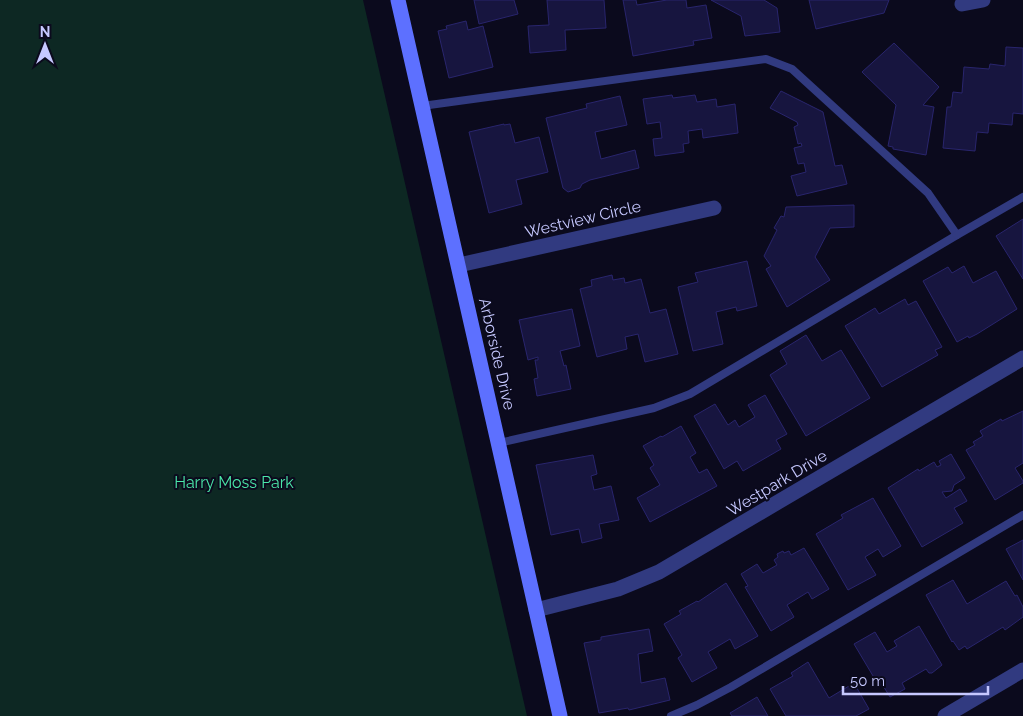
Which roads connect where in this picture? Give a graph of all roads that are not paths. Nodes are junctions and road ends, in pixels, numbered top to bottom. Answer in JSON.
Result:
{"nodes":[{"id":1,"x":398,"y":0,"type":"edge"},
{"id":2,"x":983,"y":0,"type":"edge"},
{"id":3,"x":962,"y":4,"type":"dead end"},
{"id":4,"x":422,"y":106,"type":"junction"},
{"id":5,"x":1023,"y":197,"type":"edge"},
{"id":6,"x":714,"y":208,"type":"dead end"},
{"id":7,"x":957,"y":235,"type":"junction"},
{"id":8,"x":459,"y":265,"type":"junction"},
{"id":9,"x":1023,"y":358,"type":"edge"},
{"id":10,"x":499,"y":443,"type":"junction"},
{"id":11,"x":1023,"y":515,"type":"edge"},
{"id":12,"x":536,"y":610,"type":"junction"},
{"id":13,"x":1023,"y":670,"type":"edge"},
{"id":14,"x":560,"y":716,"type":"edge"},
{"id":15,"x":671,"y":716,"type":"edge"},
{"id":16,"x":945,"y":716,"type":"edge"}],
"edges":[{"from":1,"to":4,"type":"street","name":"Arborside Drive"},
{"from":2,"to":3,"type":"street"},
{"from":4,"to":7,"type":"lane"},
{"from":4,"to":8,"type":"street","name":"Arborside Drive"},
{"from":5,"to":7,"type":"lane"},
{"from":6,"to":8,"type":"street","name":"Westview Circle"},
{"from":7,"to":10,"type":"lane"},
{"from":8,"to":10,"type":"street","name":"Arborside Drive"},
{"from":9,"to":12,"type":"street","name":"Westpark Drive"},
{"from":10,"to":12,"type":"street","name":"Arborside Drive"},
{"from":11,"to":15,"type":"lane"},
{"from":12,"to":14,"type":"street","name":"Arborside Drive"},
{"from":13,"to":16,"type":"street"}]}
